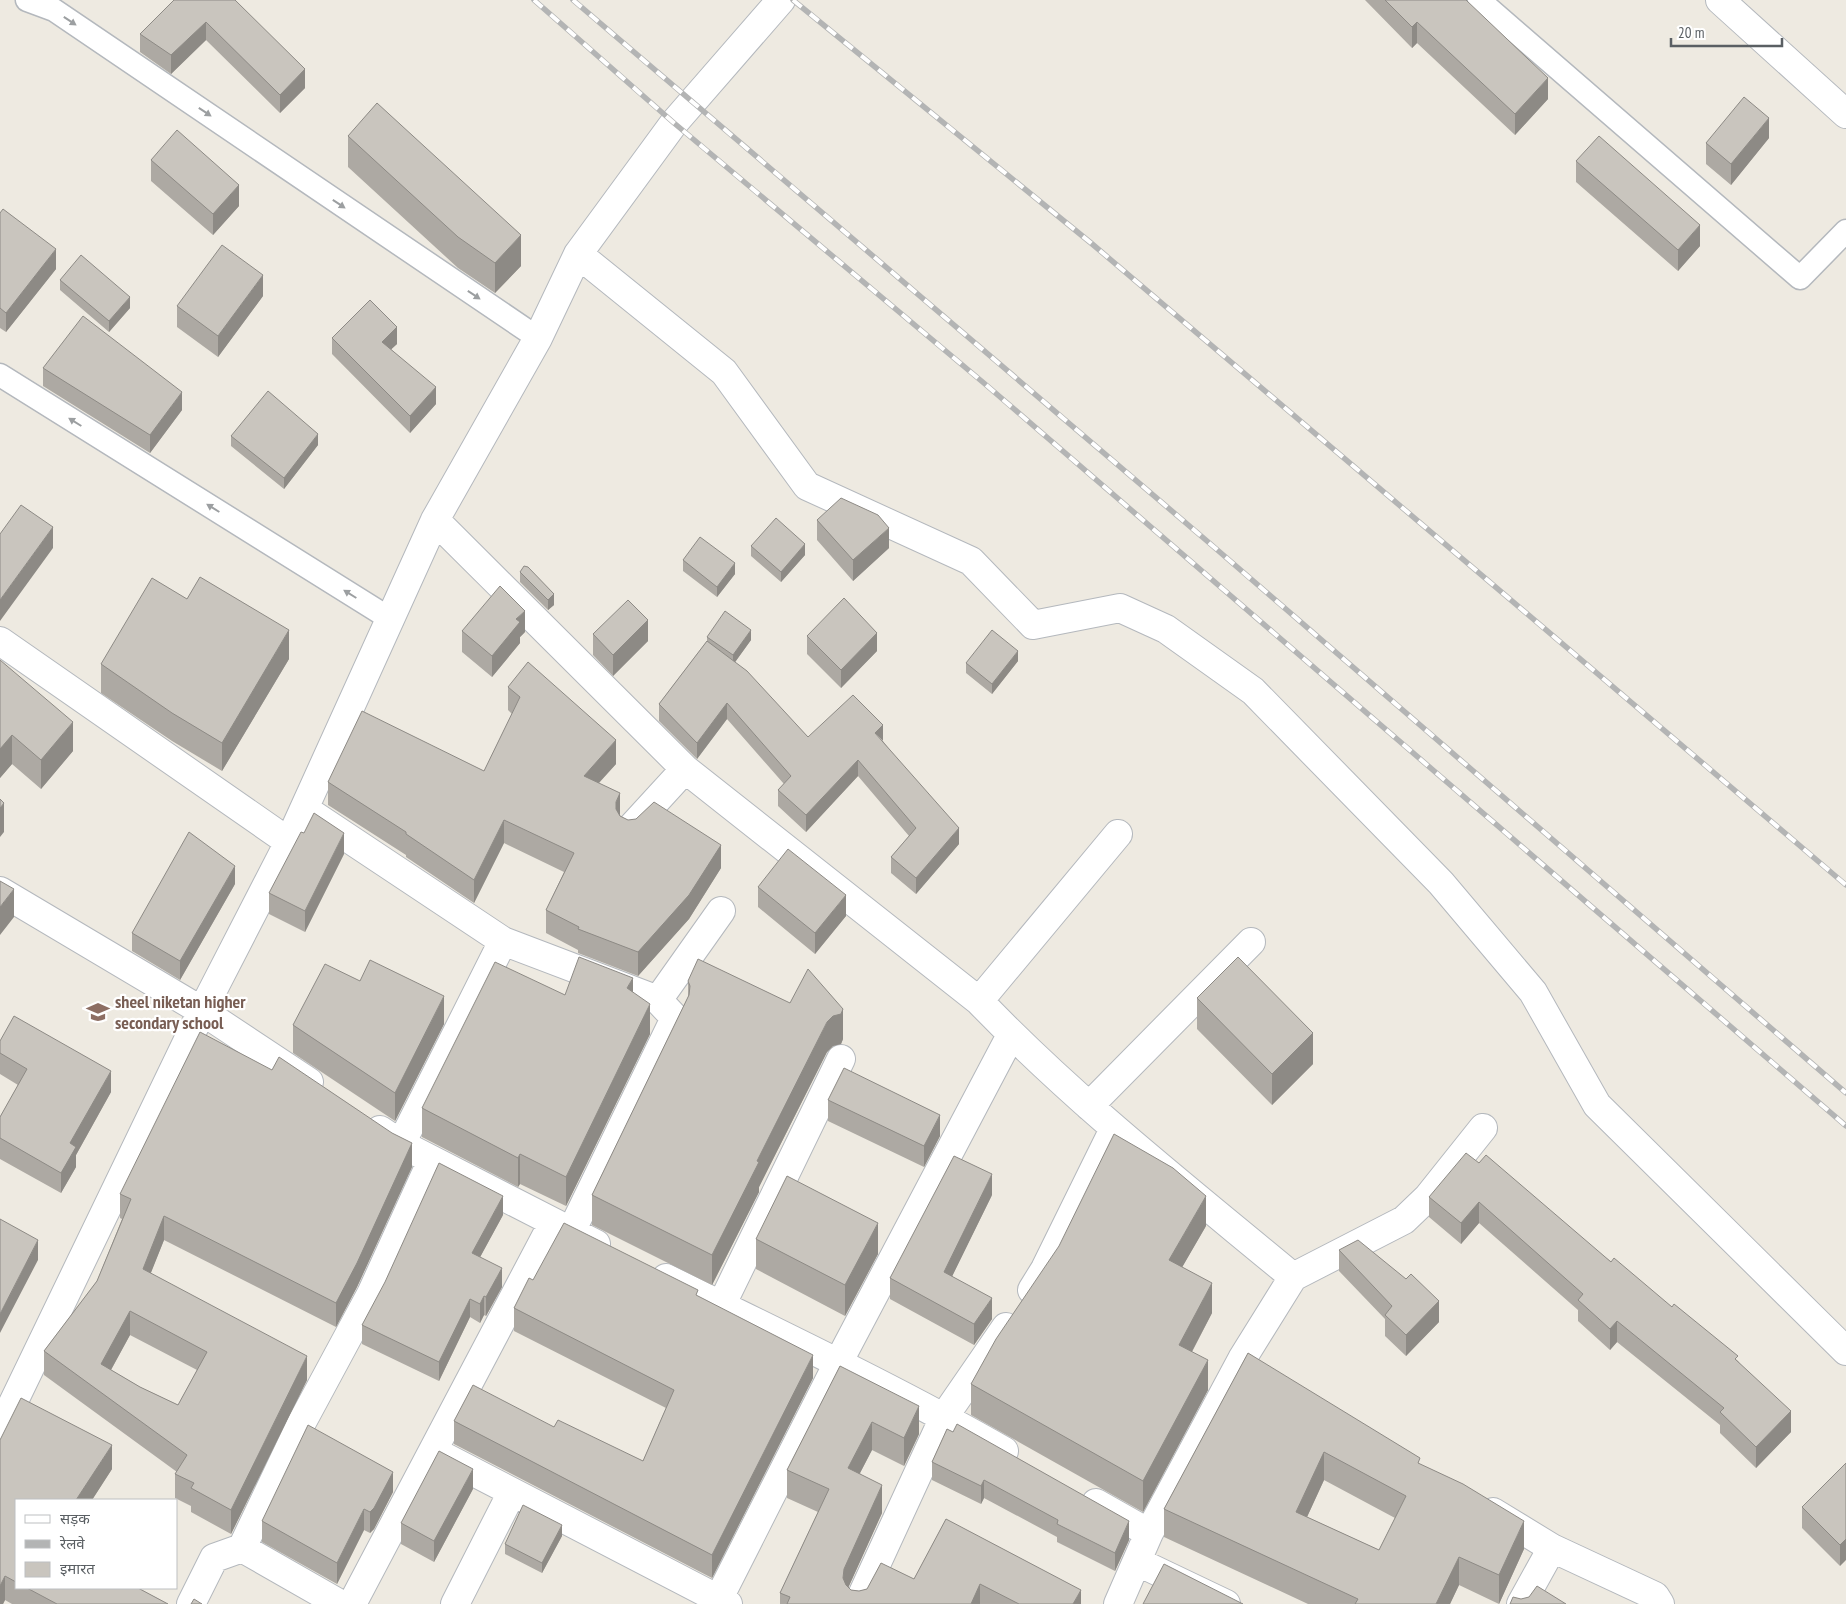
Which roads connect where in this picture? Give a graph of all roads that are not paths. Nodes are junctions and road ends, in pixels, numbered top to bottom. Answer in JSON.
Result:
{"nodes":[{"id":1,"x":27,"y":0,"type":"edge"},
{"id":2,"x":781,"y":0,"type":"edge"},
{"id":3,"x":1479,"y":0,"type":"edge"},
{"id":4,"x":1720,"y":0,"type":"edge"},
{"id":5,"x":1846,"y":114,"type":"edge"},
{"id":6,"x":1846,"y":231,"type":"edge"},
{"id":7,"x":578,"y":254,"type":"junction"},
{"id":8,"x":538,"y":338,"type":"junction"},
{"id":9,"x":0,"y":375,"type":"edge"},
{"id":10,"x":436,"y":520,"type":"junction"},
{"id":11,"x":392,"y":620,"type":"junction"},
{"id":12,"x":0,"y":641,"type":"edge"},
{"id":13,"x":684,"y":769,"type":"junction"},
{"id":14,"x":305,"y":809,"type":"junction"},
{"id":15,"x":631,"y":828,"type":"edge"},
{"id":16,"x":1118,"y":834,"type":"dead end"},
{"id":17,"x":289,"y":842,"type":"junction"},
{"id":18,"x":0,"y":891,"type":"edge"},
{"id":19,"x":721,"y":911,"type":"dead end"},
{"id":20,"x":503,"y":941,"type":"junction"},
{"id":21,"x":1251,"y":942,"type":"dead end"},
{"id":22,"x":658,"y":1000,"type":"junction"},
{"id":23,"x":979,"y":1001,"type":"junction"},
{"id":24,"x":202,"y":1012,"type":"junction"},
{"id":25,"x":1012,"y":1035,"type":"junction"},
{"id":26,"x":841,"y":1060,"type":"dead end"},
{"id":27,"x":326,"y":1094,"type":"edge"},
{"id":28,"x":1089,"y":1106,"type":"junction"},
{"id":29,"x":360,"y":1116,"type":"edge"},
{"id":30,"x":1483,"y":1128,"type":"dead end"},
{"id":31,"x":1114,"y":1129,"type":"junction"},
{"id":32,"x":401,"y":1144,"type":"junction"},
{"id":33,"x":432,"y":1160,"type":"junction"},
{"id":34,"x":562,"y":1227,"type":"junction"},
{"id":35,"x":615,"y":1253,"type":"edge"},
{"id":36,"x":642,"y":1266,"type":"edge"},
{"id":37,"x":1293,"y":1277,"type":"junction"},
{"id":38,"x":721,"y":1306,"type":"junction"},
{"id":39,"x":1846,"y":1351,"type":"edge"},
{"id":40,"x":1242,"y":1359,"type":"junction"},
{"id":41,"x":838,"y":1363,"type":"junction"},
{"id":42,"x":1267,"y":1374,"type":"edge"},
{"id":43,"x":944,"y":1417,"type":"junction"},
{"id":44,"x":301,"y":1424,"type":"junction"},
{"id":45,"x":1,"y":1427,"type":"edge"},
{"id":46,"x":327,"y":1438,"type":"edge"},
{"id":47,"x":433,"y":1451,"type":"junction"},
{"id":48,"x":1030,"y":1465,"type":"edge"},
{"id":49,"x":1072,"y":1490,"type":"edge"},
{"id":50,"x":512,"y":1492,"type":"junction"},
{"id":51,"x":1468,"y":1497,"type":"edge"},
{"id":52,"x":1149,"y":1533,"type":"junction"},
{"id":53,"x":242,"y":1548,"type":"junction"},
{"id":54,"x":1552,"y":1548,"type":"junction"},
{"id":55,"x":1138,"y":1562,"type":"junction"},
{"id":56,"x":721,"y":1602,"type":"edge"},
{"id":57,"x":192,"y":1604,"type":"edge"},
{"id":58,"x":340,"y":1604,"type":"edge"},
{"id":59,"x":352,"y":1604,"type":"edge"},
{"id":60,"x":455,"y":1604,"type":"edge"},
{"id":61,"x":858,"y":1604,"type":"edge"},
{"id":62,"x":1118,"y":1604,"type":"edge"},
{"id":63,"x":1226,"y":1604,"type":"edge"},
{"id":64,"x":1520,"y":1604,"type":"edge"},
{"id":65,"x":1660,"y":1604,"type":"edge"}],
"edges":[{"from":1,"to":8,"type":"lane","one_way":true},
{"from":2,"to":7,"type":"street"},
{"from":3,"to":6,"type":"lane"},
{"from":4,"to":5,"type":"street"},
{"from":7,"to":8,"type":"street"},
{"from":7,"to":39,"type":"street"},
{"from":8,"to":10,"type":"street"},
{"from":11,"to":9,"type":"lane","one_way":true},
{"from":10,"to":11,"type":"street"},
{"from":10,"to":13,"type":"street"},
{"from":11,"to":14,"type":"street"},
{"from":12,"to":17,"type":"street"},
{"from":13,"to":15,"type":"street"},
{"from":13,"to":23,"type":"street"},
{"from":14,"to":17,"type":"street"},
{"from":14,"to":20,"type":"street"},
{"from":16,"to":23,"type":"street"},
{"from":17,"to":24,"type":"street"},
{"from":18,"to":24,"type":"street"},
{"from":19,"to":22,"type":"street"},
{"from":20,"to":22,"type":"street"},
{"from":20,"to":32,"type":"street"},
{"from":21,"to":28,"type":"street"},
{"from":22,"to":34,"type":"street"},
{"from":23,"to":25,"type":"street"},
{"from":24,"to":27,"type":"street"},
{"from":24,"to":45,"type":"street"},
{"from":25,"to":28,"type":"street"},
{"from":25,"to":41,"type":"street"},
{"from":26,"to":38,"type":"street"},
{"from":28,"to":31,"type":"street"},
{"from":29,"to":32,"type":"street"},
{"from":30,"to":37,"type":"street"},
{"from":31,"to":37,"type":"street"},
{"from":31,"to":43,"type":"street"},
{"from":32,"to":33,"type":"street"},
{"from":33,"to":34,"type":"street"},
{"from":33,"to":44,"type":"street"},
{"from":34,"to":35,"type":"street"},
{"from":34,"to":47,"type":"street"},
{"from":36,"to":38,"type":"street"},
{"from":37,"to":40,"type":"street"},
{"from":38,"to":41,"type":"street"},
{"from":40,"to":42,"type":"street"},
{"from":40,"to":52,"type":"street"},
{"from":41,"to":43,"type":"street"},
{"from":41,"to":56,"type":"street"},
{"from":43,"to":48,"type":"street"},
{"from":43,"to":61,"type":"street"},
{"from":44,"to":46,"type":"street"},
{"from":44,"to":53,"type":"street"},
{"from":47,"to":50,"type":"street"},
{"from":47,"to":59,"type":"street"},
{"from":49,"to":52,"type":"street"},
{"from":50,"to":56,"type":"street"},
{"from":50,"to":60,"type":"street"},
{"from":51,"to":54,"type":"street"},
{"from":52,"to":55,"type":"street"},
{"from":53,"to":57,"type":"street"},
{"from":53,"to":58,"type":"street"},
{"from":54,"to":64,"type":"street"},
{"from":54,"to":65,"type":"street"},
{"from":55,"to":62,"type":"street"},
{"from":55,"to":63,"type":"street"}]}
